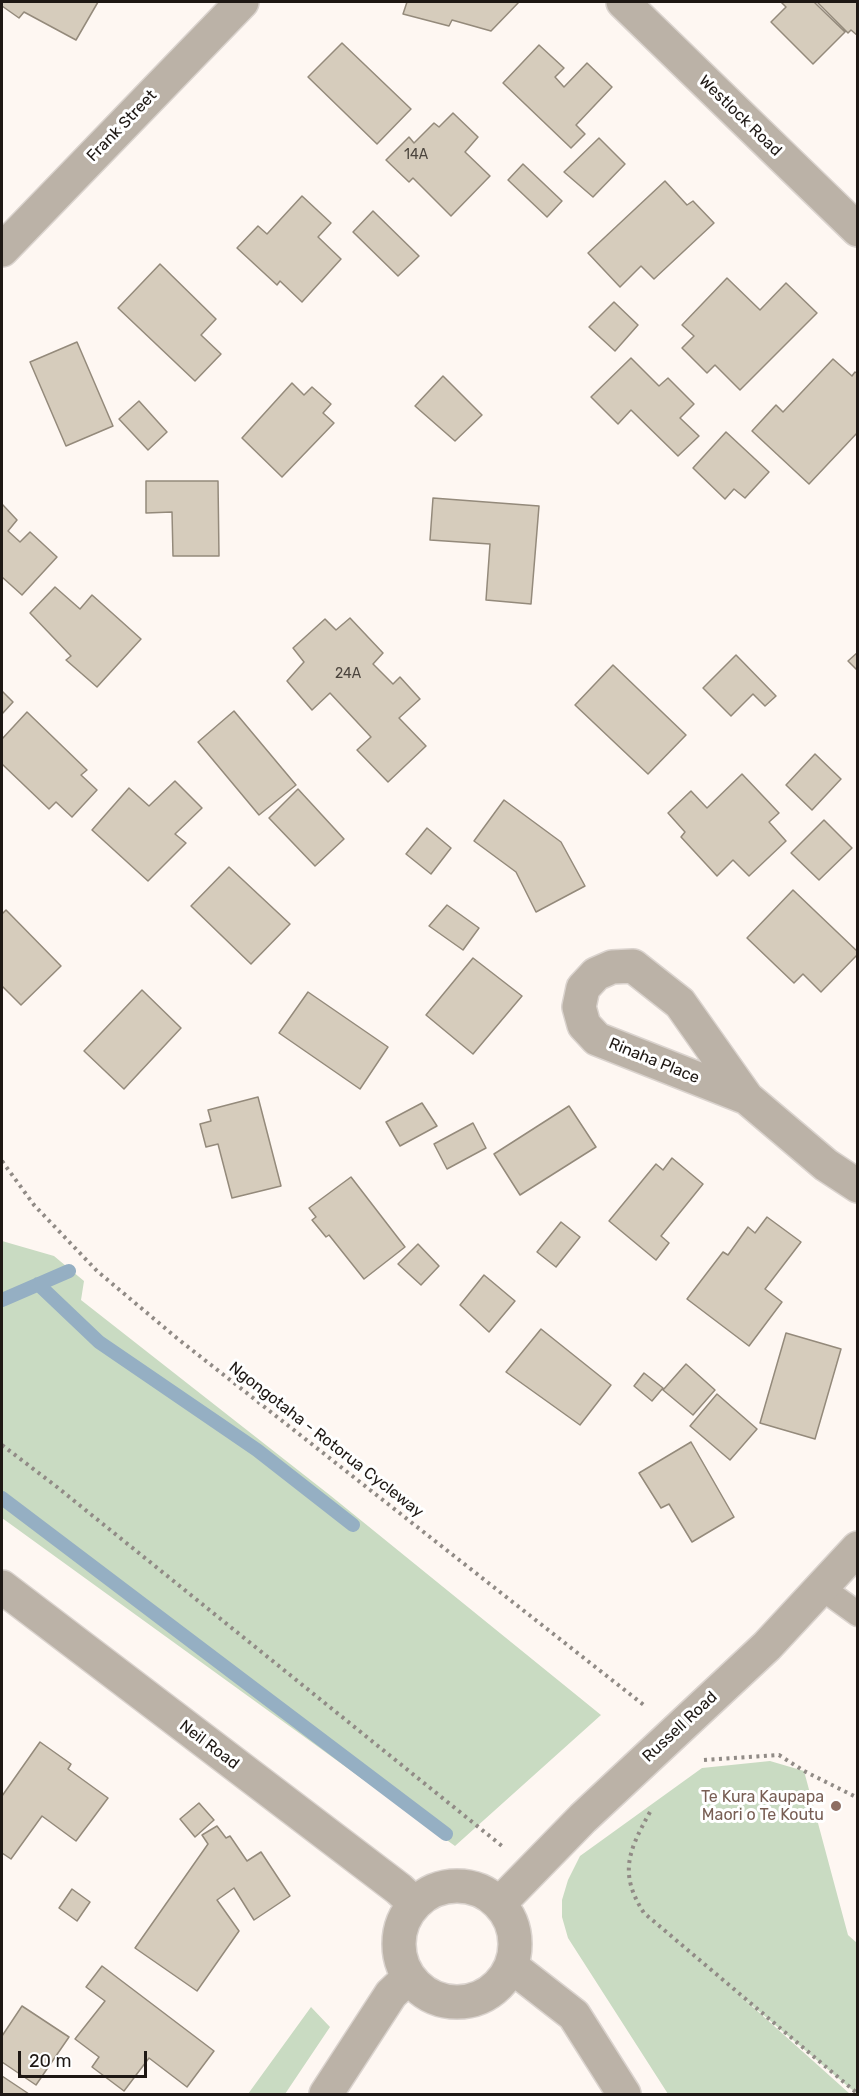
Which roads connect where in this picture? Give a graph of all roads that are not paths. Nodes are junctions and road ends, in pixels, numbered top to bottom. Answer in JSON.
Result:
{"nodes":[{"id":1,"x":242,"y":2,"type":"edge"},
{"id":2,"x":623,"y":2,"type":"edge"},
{"id":3,"x":858,"y":230,"type":"edge"},
{"id":4,"x":2,"y":250,"type":"edge"},
{"id":5,"x":747,"y":1098,"type":"junction"},
{"id":6,"x":858,"y":1186,"type":"edge"},
{"id":7,"x":858,"y":1548,"type":"edge"},
{"id":8,"x":2,"y":1587,"type":"edge"},
{"id":9,"x":822,"y":1588,"type":"junction"},
{"id":10,"x":858,"y":1614,"type":"edge"},
{"id":11,"x":415,"y":1904,"type":"junction"},
{"id":12,"x":500,"y":1904,"type":"junction"},
{"id":13,"x":512,"y":1966,"type":"junction"},
{"id":14,"x":409,"y":1977,"type":"junction"},
{"id":15,"x":326,"y":2094,"type":"edge"},
{"id":16,"x":624,"y":2094,"type":"edge"}],
"edges":[{"from":1,"to":4,"type":"street","name":"Frank Street"},
{"from":2,"to":3,"type":"street","name":"Westlock Road"},
{"from":5,"to":5,"type":"street","name":"Rinaha Place"},
{"from":5,"to":6,"type":"street","name":"Rinaha Place"},
{"from":7,"to":9,"type":"street","name":"Russell Road"},
{"from":8,"to":11,"type":"street","name":"Neil Road"},
{"from":9,"to":10,"type":"lane"},
{"from":9,"to":12,"type":"street","name":"Russell Road"},
{"from":11,"to":12,"type":"street"},
{"from":11,"to":14,"type":"street"},
{"from":12,"to":13,"type":"street"},
{"from":13,"to":14,"type":"street"},
{"from":13,"to":16,"type":"street"},
{"from":14,"to":15,"type":"street"}]}
